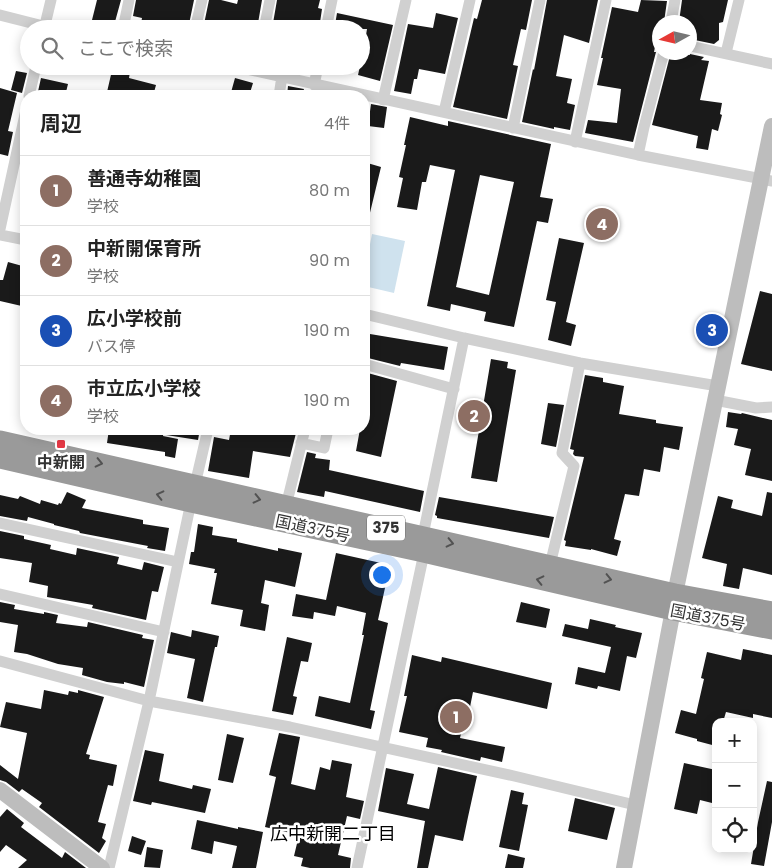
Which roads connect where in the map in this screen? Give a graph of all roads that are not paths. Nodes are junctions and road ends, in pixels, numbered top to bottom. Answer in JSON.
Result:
{"nodes":[{"id":1,"x":51,"y":0,"type":"edge"},
{"id":2,"x":129,"y":0,"type":"edge"},
{"id":3,"x":202,"y":0,"type":"edge"},
{"id":4,"x":270,"y":0,"type":"edge"},
{"id":5,"x":332,"y":0,"type":"edge"},
{"id":6,"x":406,"y":0,"type":"edge"},
{"id":7,"x":470,"y":0,"type":"edge"},
{"id":8,"x":540,"y":0,"type":"edge"},
{"id":9,"x":606,"y":0,"type":"edge"},
{"id":10,"x":675,"y":0,"type":"edge"},
{"id":11,"x":739,"y":0,"type":"edge"},
{"id":12,"x":0,"y":15,"type":"edge"},
{"id":13,"x":672,"y":15,"type":"edge"},
{"id":14,"x":20,"y":20,"type":"edge"},
{"id":15,"x":49,"y":20,"type":"edge"},
{"id":16,"x":125,"y":20,"type":"edge"},
{"id":17,"x":196,"y":20,"type":"edge"},
{"id":18,"x":266,"y":20,"type":"edge"},
{"id":19,"x":328,"y":20,"type":"edge"},
{"id":20,"x":697,"y":48,"type":"edge"},
{"id":21,"x":726,"y":54,"type":"junction"},
{"id":22,"x":662,"y":60,"type":"edge"},
{"id":23,"x":772,"y":64,"type":"edge"},
{"id":24,"x":34,"y":75,"type":"edge"},
{"id":25,"x":279,"y":75,"type":"edge"},
{"id":26,"x":316,"y":75,"type":"edge"},
{"id":27,"x":282,"y":76,"type":"junction"},
{"id":28,"x":314,"y":85,"type":"junction"},
{"id":29,"x":30,"y":90,"type":"edge"},
{"id":30,"x":279,"y":90,"type":"edge"},
{"id":31,"x":337,"y":90,"type":"edge"},
{"id":32,"x":370,"y":97,"type":"edge"},
{"id":33,"x":382,"y":100,"type":"junction"},
{"id":34,"x":444,"y":112,"type":"junction"},
{"id":35,"x":772,"y":126,"type":"edge"},
{"id":36,"x":514,"y":128,"type":"junction"},
{"id":37,"x":20,"y":137,"type":"edge"},
{"id":38,"x":575,"y":142,"type":"junction"},
{"id":39,"x":638,"y":155,"type":"junction"},
{"id":40,"x":766,"y":180,"type":"edge"},
{"id":41,"x":0,"y":229,"type":"edge"},
{"id":42,"x":0,"y":234,"type":"edge"},
{"id":43,"x":20,"y":239,"type":"edge"},
{"id":44,"x":370,"y":315,"type":"edge"},
{"id":45,"x":464,"y":338,"type":"junction"},
{"id":46,"x":580,"y":362,"type":"junction"},
{"id":47,"x":370,"y":366,"type":"edge"},
{"id":48,"x":454,"y":389,"type":"junction"},
{"id":49,"x":717,"y":393,"type":"junction"},
{"id":50,"x":772,"y":407,"type":"edge"},
{"id":51,"x":207,"y":435,"type":"edge"},
{"id":52,"x":303,"y":435,"type":"edge"},
{"id":53,"x":327,"y":435,"type":"edge"},
{"id":54,"x":0,"y":441,"type":"edge"},
{"id":55,"x":301,"y":443,"type":"junction"},
{"id":56,"x":0,"y":458,"type":"edge"},
{"id":57,"x":193,"y":493,"type":"junction"},
{"id":58,"x":286,"y":506,"type":"junction"},
{"id":59,"x":0,"y":524,"type":"edge"},
{"id":60,"x":422,"y":547,"type":"junction"},
{"id":61,"x":178,"y":562,"type":"junction"},
{"id":62,"x":550,"y":565,"type":"junction"},
{"id":63,"x":0,"y":594,"type":"edge"},
{"id":64,"x":674,"y":602,"type":"junction"},
{"id":65,"x":772,"y":612,"type":"edge"},
{"id":66,"x":772,"y":629,"type":"edge"},
{"id":67,"x":164,"y":632,"type":"junction"},
{"id":68,"x":0,"y":661,"type":"edge"},
{"id":69,"x":149,"y":701,"type":"junction"},
{"id":70,"x":383,"y":748,"type":"junction"},
{"id":71,"x":0,"y":790,"type":"edge"},
{"id":72,"x":636,"y":805,"type":"junction"},
{"id":73,"x":102,"y":868,"type":"edge"},
{"id":74,"x":109,"y":868,"type":"edge"},
{"id":75,"x":357,"y":868,"type":"edge"},
{"id":76,"x":624,"y":868,"type":"edge"}],
"edges":[{"from":1,"to":15,"type":"street"},
{"from":2,"to":16,"type":"street"},
{"from":3,"to":17,"type":"street"},
{"from":4,"to":18,"type":"street"},
{"from":5,"to":19,"type":"street"},
{"from":6,"to":33,"type":"street"},
{"from":7,"to":34,"type":"street"},
{"from":8,"to":36,"type":"street"},
{"from":9,"to":38,"type":"street"},
{"from":10,"to":13,"type":"street"},
{"from":11,"to":21,"type":"street"},
{"from":12,"to":14,"type":"street"},
{"from":20,"to":21,"type":"street"},
{"from":21,"to":23,"type":"street"},
{"from":22,"to":39,"type":"street"},
{"from":24,"to":29,"type":"street"},
{"from":25,"to":27,"type":"street"},
{"from":26,"to":28,"type":"street"},
{"from":27,"to":28,"type":"street"},
{"from":27,"to":30,"type":"street"},
{"from":28,"to":31,"type":"street"},
{"from":32,"to":33,"type":"street"},
{"from":33,"to":34,"type":"street"},
{"from":34,"to":36,"type":"street"},
{"from":35,"to":40,"type":"street"},
{"from":36,"to":38,"type":"street"},
{"from":37,"to":41,"type":"street"},
{"from":38,"to":39,"type":"street"},
{"from":39,"to":40,"type":"street"},
{"from":40,"to":49,"type":"street"},
{"from":42,"to":43,"type":"street"},
{"from":44,"to":45,"type":"street"},
{"from":45,"to":46,"type":"street"},
{"from":45,"to":48,"type":"street"},
{"from":46,"to":49,"type":"street"},
{"from":46,"to":62,"type":"street"},
{"from":47,"to":48,"type":"street"},
{"from":48,"to":60,"type":"street"},
{"from":49,"to":50,"type":"street"},
{"from":49,"to":64,"type":"street"},
{"from":51,"to":57,"type":"street"},
{"from":52,"to":55,"type":"street"},
{"from":53,"to":55,"type":"street"},
{"from":54,"to":57,"type":"highway","name":"国道375号","number":"375","one_way":true},
{"from":55,"to":58,"type":"street"},
{"from":57,"to":56,"type":"highway","name":"国道375号","number":"375","one_way":true},
{"from":57,"to":58,"type":"highway","name":"国道375号","number":"375","one_way":true},
{"from":57,"to":60,"type":"highway","name":"国道375号","number":"375"},
{"from":57,"to":61,"type":"street"},
{"from":58,"to":60,"type":"highway","name":"国道375号","number":"375"},
{"from":59,"to":61,"type":"street"},
{"from":60,"to":62,"type":"highway","name":"国道375号","number":"375","one_way":true},
{"from":64,"to":60,"type":"highway","name":"国道375号","number":"375","one_way":true},
{"from":60,"to":70,"type":"street"},
{"from":61,"to":67,"type":"street"},
{"from":62,"to":64,"type":"highway","name":"国道375号","number":"375","one_way":true},
{"from":63,"to":67,"type":"street"},
{"from":64,"to":65,"type":"highway","name":"国道375号","number":"375"},
{"from":64,"to":66,"type":"highway","name":"国道375号","number":"375"},
{"from":64,"to":72,"type":"street"},
{"from":67,"to":69,"type":"street"},
{"from":68,"to":69,"type":"street"},
{"from":69,"to":70,"type":"street"},
{"from":69,"to":74,"type":"street"},
{"from":70,"to":72,"type":"street"},
{"from":70,"to":75,"type":"street"},
{"from":71,"to":73,"type":"street"},
{"from":72,"to":76,"type":"street"}]}
